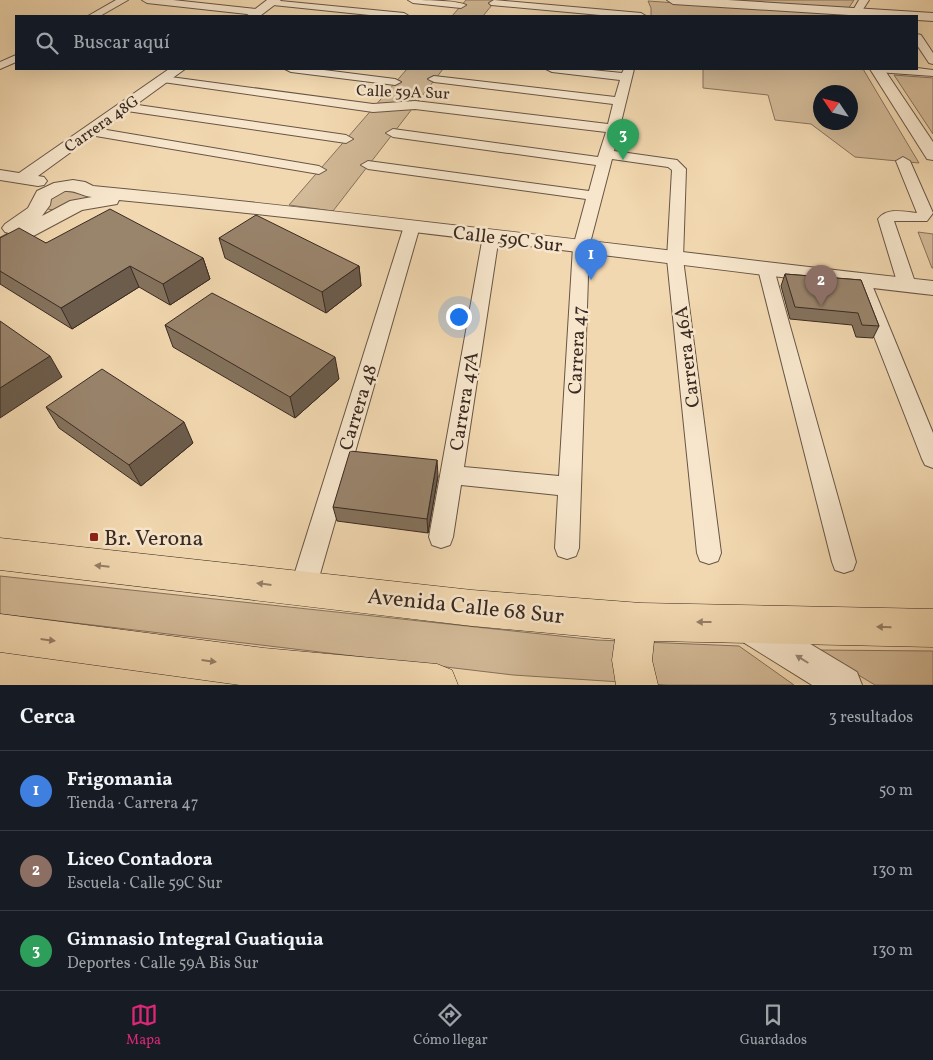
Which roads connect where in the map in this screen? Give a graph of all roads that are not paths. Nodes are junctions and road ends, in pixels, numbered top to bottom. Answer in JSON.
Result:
{"nodes":[{"id":1,"x":123,"y":0,"type":"edge"},
{"id":2,"x":147,"y":0,"type":"edge"},
{"id":3,"x":413,"y":0,"type":"edge"},
{"id":4,"x":673,"y":0,"type":"edge"},
{"id":5,"x":864,"y":0,"type":"edge"},
{"id":6,"x":274,"y":1,"type":"edge"},
{"id":7,"x":494,"y":3,"type":"dead end"},
{"id":8,"x":461,"y":5,"type":"dead end"},
{"id":9,"x":641,"y":5,"type":"dead end"},
{"id":10,"x":255,"y":14,"type":"edge"},
{"id":11,"x":857,"y":14,"type":"edge"},
{"id":12,"x":95,"y":15,"type":"edge"},
{"id":13,"x":395,"y":15,"type":"edge"},
{"id":14,"x":631,"y":15,"type":"edge"},
{"id":15,"x":642,"y":15,"type":"edge"},
{"id":16,"x":880,"y":15,"type":"edge"},
{"id":17,"x":918,"y":17,"type":"edge"},
{"id":18,"x":933,"y":17,"type":"edge"},
{"id":19,"x":918,"y":38,"type":"edge"},
{"id":20,"x":15,"y":58,"type":"edge"},
{"id":21,"x":933,"y":61,"type":"edge"},
{"id":22,"x":0,"y":66,"type":"edge"},
{"id":23,"x":176,"y":70,"type":"edge"},
{"id":24,"x":298,"y":70,"type":"edge"},
{"id":25,"x":571,"y":70,"type":"edge"},
{"id":26,"x":878,"y":70,"type":"edge"},
{"id":27,"x":891,"y":70,"type":"edge"},
{"id":28,"x":628,"y":73,"type":"edge"},
{"id":29,"x":933,"y":73,"type":"edge"},
{"id":30,"x":163,"y":79,"type":"junction"},
{"id":31,"x":434,"y":79,"type":"dead end"},
{"id":32,"x":395,"y":82,"type":"dead end"},
{"id":33,"x":620,"y":101,"type":"junction"},
{"id":34,"x":124,"y":107,"type":"junction"},
{"id":35,"x":613,"y":129,"type":"junction"},
{"id":36,"x":89,"y":131,"type":"junction"},
{"id":37,"x":393,"y":133,"type":"dead end"},
{"id":38,"x":346,"y":139,"type":"dead end"},
{"id":39,"x":933,"y":155,"type":"edge"},
{"id":40,"x":605,"y":158,"type":"junction"},
{"id":41,"x":903,"y":161,"type":"dead end"},
{"id":42,"x":368,"y":165,"type":"dead end"},
{"id":43,"x":319,"y":170,"type":"dead end"},
{"id":44,"x":0,"y":175,"type":"edge"},
{"id":45,"x":23,"y":178,"type":"junction"},
{"id":46,"x":65,"y":186,"type":"junction"},
{"id":47,"x":594,"y":196,"type":"junction"},
{"id":48,"x":83,"y":198,"type":"junction"},
{"id":49,"x":40,"y":205,"type":"junction"},
{"id":50,"x":412,"y":226,"type":"junction"},
{"id":51,"x":0,"y":235,"type":"edge"},
{"id":52,"x":491,"y":236,"type":"junction"},
{"id":53,"x":0,"y":246,"type":"edge"},
{"id":54,"x":581,"y":247,"type":"junction"},
{"id":55,"x":675,"y":259,"type":"junction"},
{"id":56,"x":766,"y":269,"type":"junction"},
{"id":57,"x":861,"y":280,"type":"junction"},
{"id":58,"x":906,"y":285,"type":"junction"},
{"id":59,"x":933,"y":288,"type":"edge"},
{"id":60,"x":933,"y":459,"type":"edge"},
{"id":61,"x":446,"y":468,"type":"junction"},
{"id":62,"x":570,"y":487,"type":"junction"},
{"id":63,"x":441,"y":537,"type":"dead end"},
{"id":64,"x":567,"y":548,"type":"dead end"},
{"id":65,"x":709,"y":553,"type":"dead end"},
{"id":66,"x":0,"y":554,"type":"edge"},
{"id":67,"x":844,"y":562,"type":"dead end"},
{"id":68,"x":303,"y":588,"type":"junction"},
{"id":69,"x":641,"y":622,"type":"junction"},
{"id":70,"x":745,"y":624,"type":"junction"},
{"id":71,"x":933,"y":628,"type":"edge"},
{"id":72,"x":0,"y":634,"type":"edge"},
{"id":73,"x":261,"y":676,"type":"edge"},
{"id":74,"x":437,"y":685,"type":"edge"},
{"id":75,"x":637,"y":685,"type":"edge"},
{"id":76,"x":844,"y":685,"type":"edge"}],
"edges":[{"from":1,"to":12,"type":"street"},
{"from":2,"to":10,"type":"street"},
{"from":3,"to":8,"type":"street"},
{"from":4,"to":11,"type":"street"},
{"from":5,"to":11,"type":"street"},
{"from":6,"to":10,"type":"street"},
{"from":6,"to":13,"type":"street"},
{"from":7,"to":14,"type":"street"},
{"from":9,"to":15,"type":"street"},
{"from":11,"to":16,"type":"street"},
{"from":17,"to":18,"type":"street"},
{"from":19,"to":21,"type":"street"},
{"from":20,"to":22,"type":"street"},
{"from":23,"to":30,"type":"street","name":"Carrera 48G"},
{"from":24,"to":32,"type":"street"},
{"from":25,"to":28,"type":"street"},
{"from":26,"to":39,"type":"street"},
{"from":27,"to":29,"type":"street"},
{"from":28,"to":33,"type":"street","name":"Carrera 47"},
{"from":30,"to":34,"type":"street","name":"Carrera 48G"},
{"from":30,"to":35,"type":"street","name":"Calle 59A Sur"},
{"from":31,"to":33,"type":"street"},
{"from":33,"to":35,"type":"street","name":"Carrera 47"},
{"from":34,"to":36,"type":"street","name":"Carrera 48G"},
{"from":34,"to":38,"type":"street"},
{"from":35,"to":40,"type":"street","name":"Carrera 47"},
{"from":36,"to":43,"type":"street"},
{"from":36,"to":45,"type":"street","name":"Carrera 48G"},
{"from":37,"to":40,"type":"street"},
{"from":40,"to":47,"type":"street","name":"Carrera 47"},
{"from":40,"to":55,"type":"street","name":"Carrera 46A"},
{"from":41,"to":58,"type":"street"},
{"from":42,"to":47,"type":"street"},
{"from":44,"to":45,"type":"street"},
{"from":45,"to":46,"type":"street"},
{"from":45,"to":49,"type":"street"},
{"from":46,"to":48,"type":"street"},
{"from":46,"to":49,"type":"street"},
{"from":47,"to":54,"type":"street","name":"Carrera 47"},
{"from":48,"to":49,"type":"street","name":"Calle 59C Sur"},
{"from":48,"to":50,"type":"street","name":"Calle 59C Sur"},
{"from":48,"to":53,"type":"street"},
{"from":49,"to":51,"type":"street"},
{"from":50,"to":52,"type":"street","name":"Calle 59C Sur"},
{"from":50,"to":68,"type":"street","name":"Carrera 48"},
{"from":52,"to":54,"type":"street","name":"Calle 59C Sur"},
{"from":52,"to":61,"type":"street","name":"Carrera 47A"},
{"from":54,"to":55,"type":"street","name":"Calle 59C Sur"},
{"from":54,"to":62,"type":"street","name":"Carrera 47"},
{"from":55,"to":56,"type":"street","name":"Calle 59C Sur"},
{"from":55,"to":65,"type":"street","name":"Carrera 46A"},
{"from":56,"to":57,"type":"street","name":"Calle 59C Sur"},
{"from":56,"to":67,"type":"street"},
{"from":57,"to":58,"type":"street","name":"Calle 59C Sur"},
{"from":57,"to":60,"type":"street"},
{"from":58,"to":59,"type":"street","name":"Calle 59C Sur"},
{"from":61,"to":62,"type":"street"},
{"from":61,"to":63,"type":"street","name":"Carrera 47A"},
{"from":62,"to":64,"type":"street","name":"Carrera 47"},
{"from":68,"to":66,"type":"main road","name":"Avenida Calle 68 Sur","one_way":true},
{"from":68,"to":69,"type":"main road","name":"Avenida Calle 68 Sur"},
{"from":70,"to":69,"type":"main road","name":"Avenida Calle 68 Sur","one_way":true},
{"from":69,"to":75,"type":"main road"},
{"from":71,"to":70,"type":"main road","name":"Avenida Calle 68 Sur","one_way":true},
{"from":76,"to":70,"type":"street","one_way":true},
{"from":72,"to":73,"type":"main road","one_way":true},
{"from":73,"to":74,"type":"main road"}]}
